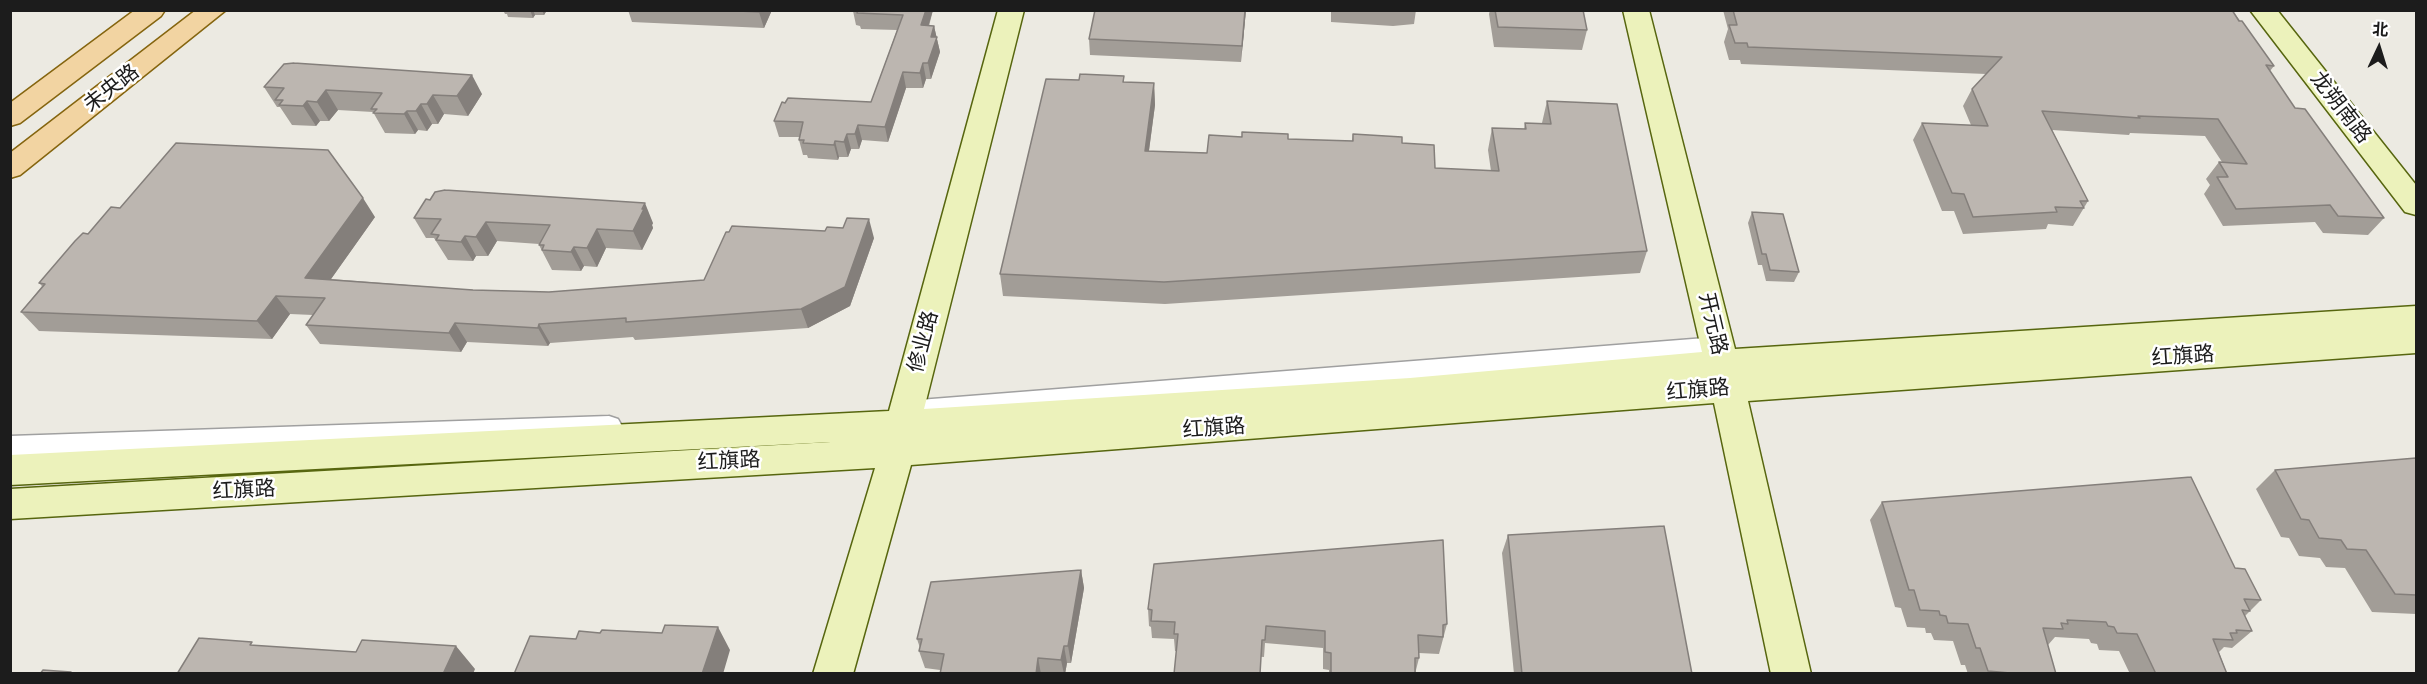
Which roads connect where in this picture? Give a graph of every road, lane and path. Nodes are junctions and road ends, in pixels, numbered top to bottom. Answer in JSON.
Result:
{"nodes":[{"id":1,"x":152,"y":10,"type":"edge"},
{"id":2,"x":213,"y":10,"type":"edge"},
{"id":3,"x":1011,"y":10,"type":"edge"},
{"id":4,"x":1636,"y":10,"type":"edge"},
{"id":5,"x":2263,"y":10,"type":"edge"},
{"id":6,"x":10,"y":117,"type":"edge"},
{"id":7,"x":10,"y":168,"type":"edge"},
{"id":8,"x":2416,"y":205,"type":"edge"},
{"id":9,"x":2416,"y":318,"type":"edge"},
{"id":10,"x":2416,"y":341,"type":"edge"},
{"id":11,"x":1723,"y":366,"type":"junction"},
{"id":12,"x":902,"y":429,"type":"junction"},
{"id":13,"x":10,"y":446,"type":"edge"},
{"id":14,"x":10,"y":470,"type":"edge"},
{"id":15,"x":10,"y":504,"type":"edge"},
{"id":16,"x":833,"y":674,"type":"edge"},
{"id":17,"x":1791,"y":674,"type":"edge"}],
"edges":[{"from":1,"to":6,"type":"main road","name":"未央路"},
{"from":2,"to":7,"type":"main road","name":"未央路"},
{"from":3,"to":12,"type":"main road","name":"修业路"},
{"from":4,"to":11,"type":"main road","name":"开元路"},
{"from":5,"to":8,"type":"main road","name":"龙朔南路"},
{"from":9,"to":11,"type":"main road","name":"红旗路"},
{"from":10,"to":11,"type":"main road","name":"红旗路"},
{"from":11,"to":12,"type":"main road","name":"红旗路"},
{"from":11,"to":17,"type":"main road","name":"开元路"},
{"from":12,"to":13,"type":"street"},
{"from":12,"to":14,"type":"main road","name":"红旗路"},
{"from":12,"to":15,"type":"main road","name":"红旗路"},
{"from":12,"to":16,"type":"main road","name":"修业路"}]}
